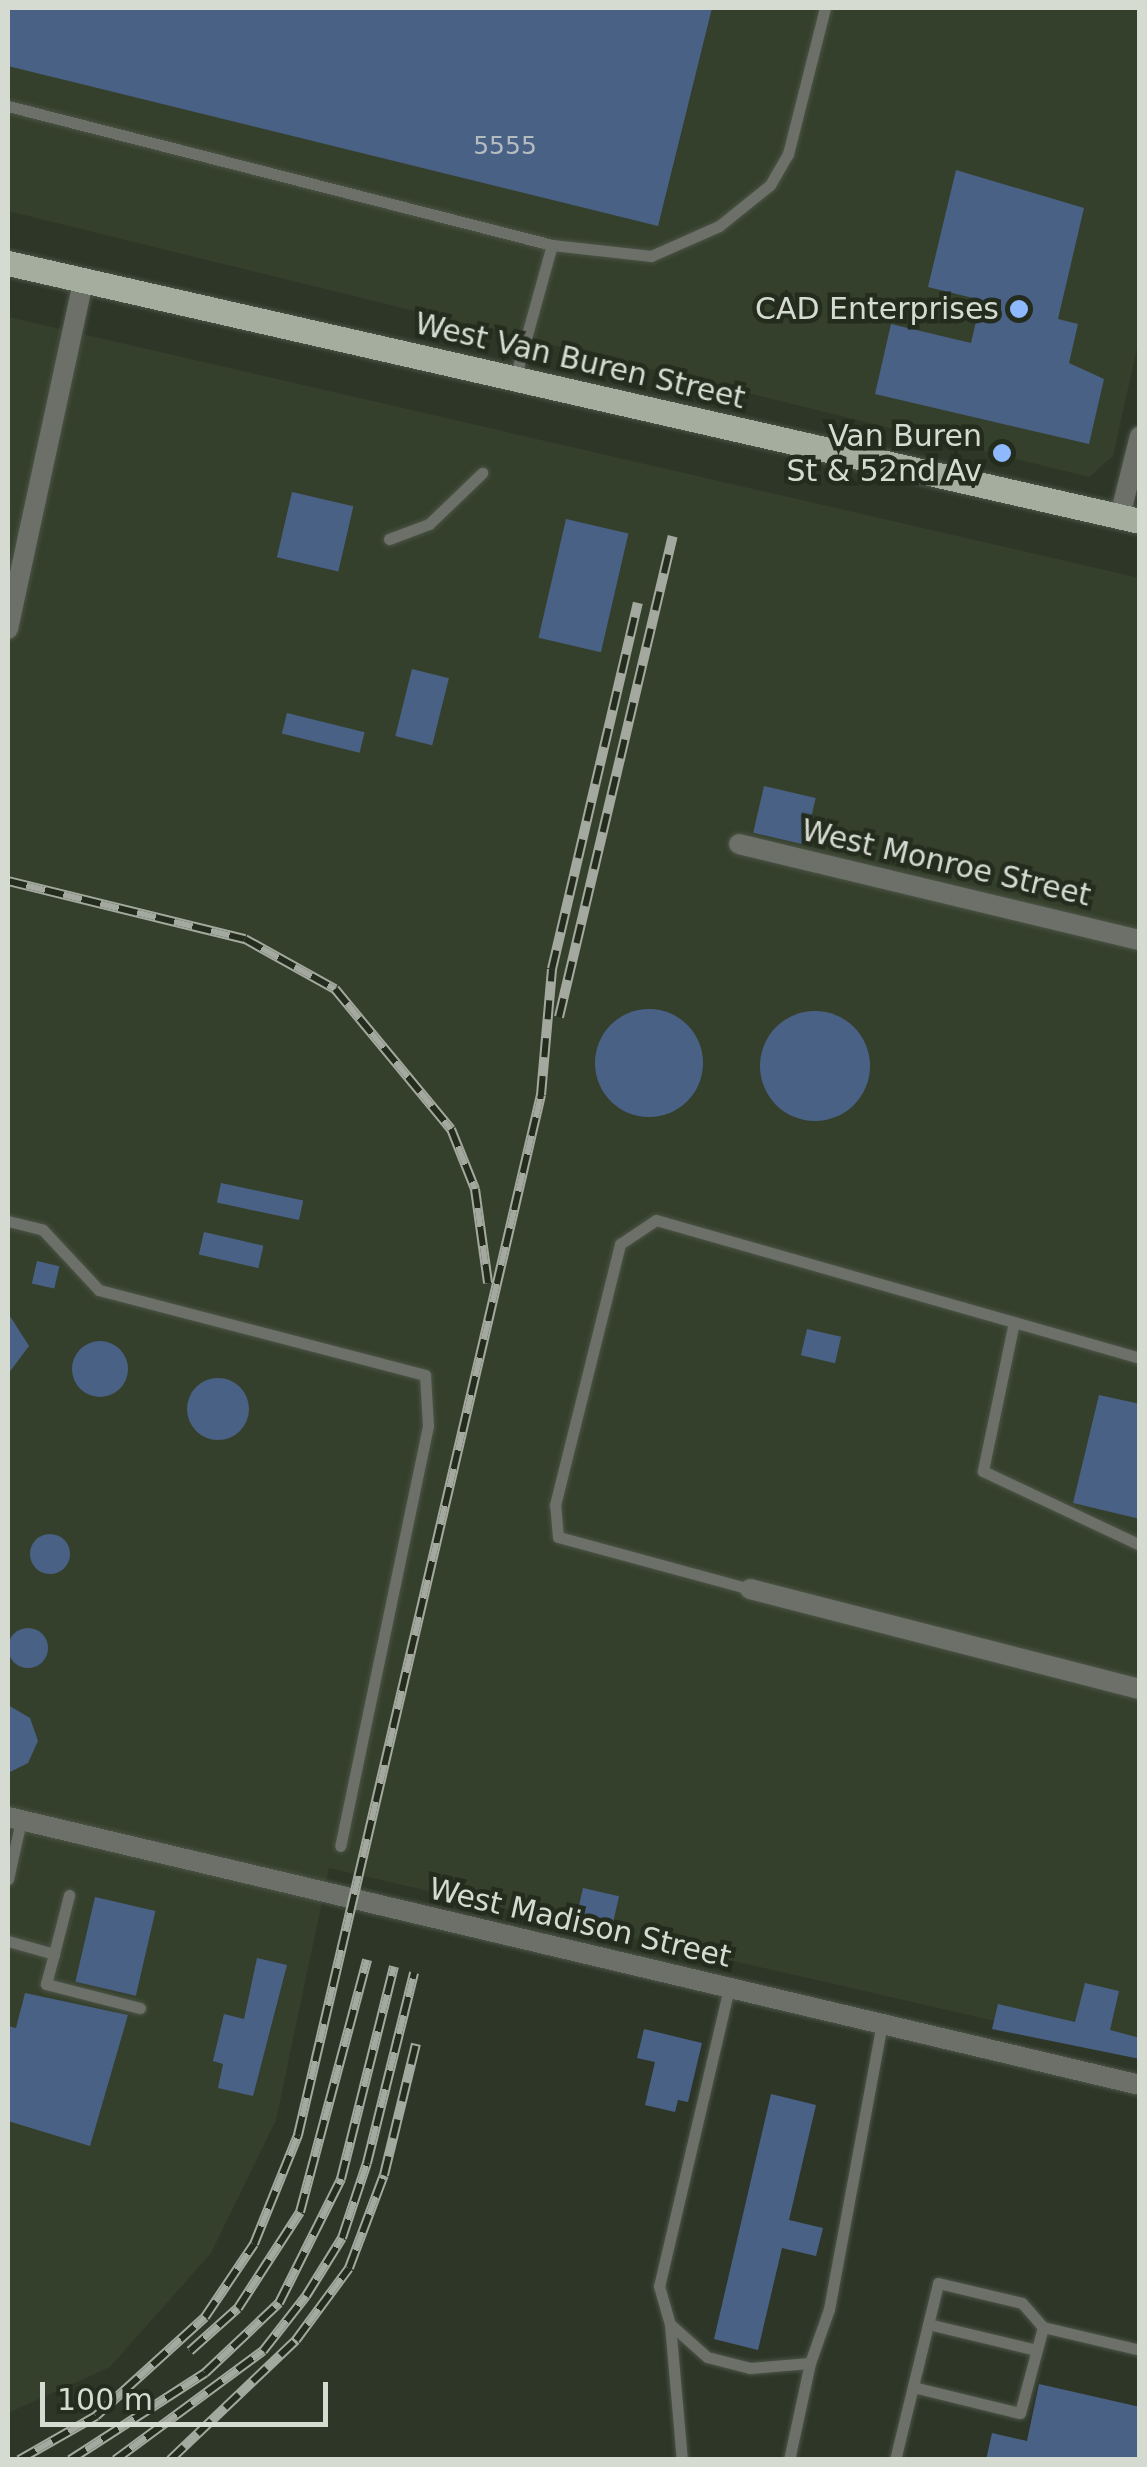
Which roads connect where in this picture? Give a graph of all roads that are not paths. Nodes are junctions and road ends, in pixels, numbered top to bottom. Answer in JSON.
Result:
{"nodes":[{"id":1,"x":826,"y":8,"type":"edge"},
{"id":2,"x":8,"y":106,"type":"edge"},
{"id":3,"x":552,"y":244,"type":"junction"},
{"id":4,"x":8,"y":263,"type":"edge"},
{"id":5,"x":83,"y":282,"type":"junction"},
{"id":6,"x":515,"y":379,"type":"junction"},
{"id":7,"x":1140,"y":436,"type":"edge"},
{"id":8,"x":482,"y":473,"type":"dead end"},
{"id":9,"x":1130,"y":518,"type":"edge"},
{"id":10,"x":389,"y":539,"type":"dead end"},
{"id":11,"x":8,"y":629,"type":"edge"},
{"id":12,"x":739,"y":844,"type":"dead end"},
{"id":13,"x":1140,"y":940,"type":"edge"},
{"id":14,"x":8,"y":1221,"type":"edge"},
{"id":15,"x":1014,"y":1322,"type":"junction"},
{"id":16,"x":1140,"y":1358,"type":"edge"},
{"id":17,"x":1140,"y":1545,"type":"edge"},
{"id":18,"x":750,"y":1590,"type":"joint"},
{"id":19,"x":1140,"y":1689,"type":"edge"},
{"id":20,"x":14,"y":1819,"type":"edge"},
{"id":21,"x":340,"y":1846,"type":"dead end"},
{"id":22,"x":8,"y":1879,"type":"edge"},
{"id":23,"x":69,"y":1895,"type":"dead end"},
{"id":24,"x":8,"y":1941,"type":"edge"},
{"id":25,"x":54,"y":1954,"type":"junction"},
{"id":26,"x":729,"y":1988,"type":"junction"},
{"id":27,"x":140,"y":2008,"type":"dead end"},
{"id":28,"x":882,"y":2024,"type":"junction"},
{"id":29,"x":1140,"y":2084,"type":"edge"},
{"id":30,"x":670,"y":2324,"type":"junction"},
{"id":31,"x":928,"y":2324,"type":"junction"},
{"id":32,"x":1042,"y":2327,"type":"junction"},
{"id":33,"x":1036,"y":2350,"type":"junction"},
{"id":34,"x":1140,"y":2350,"type":"edge"},
{"id":35,"x":810,"y":2363,"type":"junction"},
{"id":36,"x":913,"y":2387,"type":"junction"},
{"id":37,"x":682,"y":2460,"type":"edge"},
{"id":38,"x":789,"y":2460,"type":"edge"},
{"id":39,"x":895,"y":2460,"type":"edge"}],
"edges":[{"from":1,"to":3,"type":"lane"},
{"from":2,"to":3,"type":"lane"},
{"from":3,"to":6,"type":"lane"},
{"from":4,"to":5,"type":"main road","name":"West Van Buren Street"},
{"from":5,"to":6,"type":"main road","name":"West Van Buren Street"},
{"from":5,"to":11,"type":"street"},
{"from":6,"to":9,"type":"main road","name":"West Van Buren Street"},
{"from":7,"to":9,"type":"street"},
{"from":8,"to":10,"type":"lane"},
{"from":12,"to":13,"type":"street","name":"West Monroe Street"},
{"from":14,"to":21,"type":"lane"},
{"from":15,"to":16,"type":"lane"},
{"from":15,"to":17,"type":"lane"},
{"from":15,"to":18,"type":"lane"},
{"from":18,"to":19,"type":"street"},
{"from":20,"to":22,"type":"lane"},
{"from":20,"to":26,"type":"street","name":"West Madison Street"},
{"from":23,"to":25,"type":"lane"},
{"from":24,"to":25,"type":"lane"},
{"from":25,"to":27,"type":"lane"},
{"from":26,"to":28,"type":"street","name":"West Madison Street"},
{"from":26,"to":30,"type":"lane"},
{"from":28,"to":29,"type":"street","name":"West Madison Street"},
{"from":28,"to":35,"type":"lane"},
{"from":30,"to":35,"type":"lane"},
{"from":30,"to":37,"type":"lane"},
{"from":31,"to":32,"type":"lane"},
{"from":31,"to":33,"type":"lane"},
{"from":31,"to":36,"type":"lane"},
{"from":32,"to":33,"type":"lane"},
{"from":32,"to":34,"type":"lane"},
{"from":33,"to":36,"type":"lane"},
{"from":35,"to":38,"type":"lane"},
{"from":36,"to":39,"type":"lane"}]}
